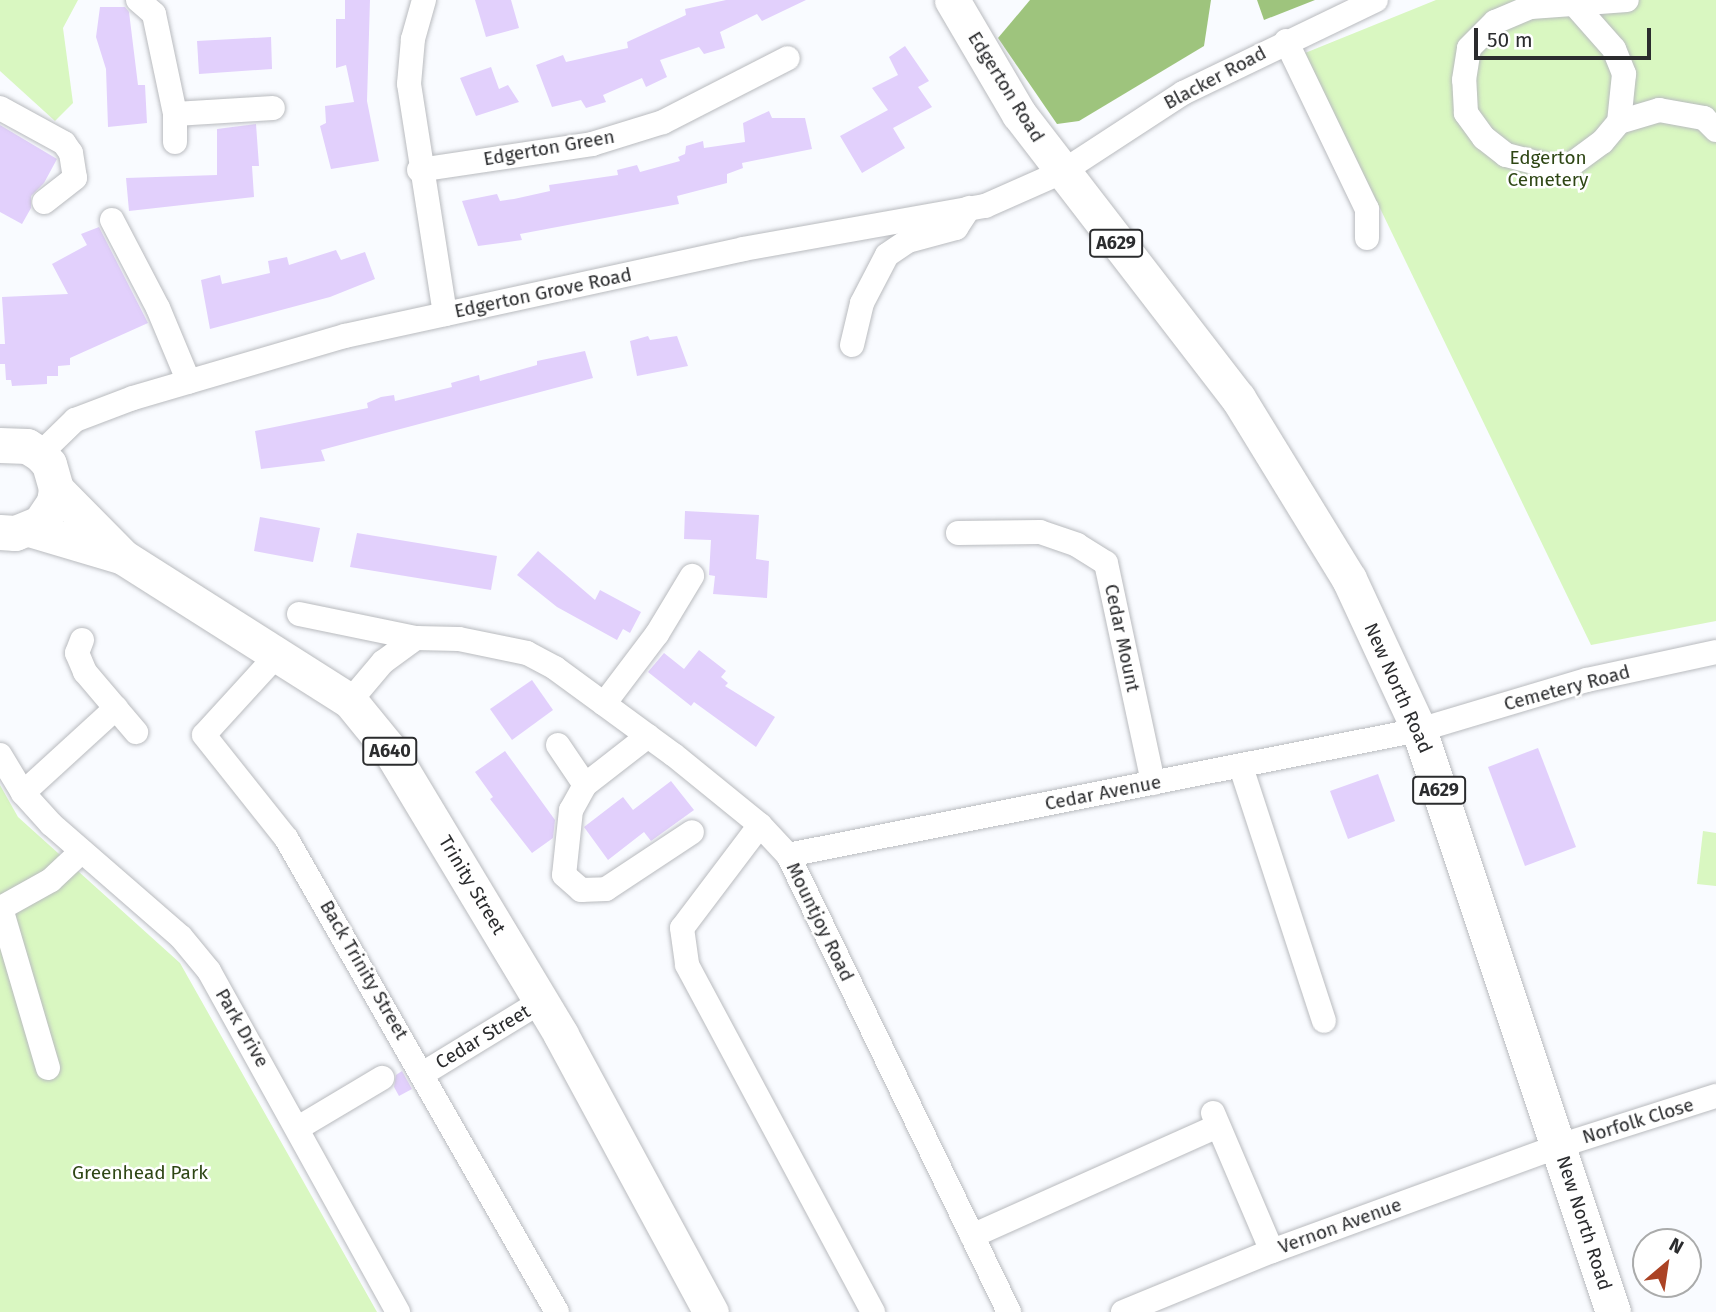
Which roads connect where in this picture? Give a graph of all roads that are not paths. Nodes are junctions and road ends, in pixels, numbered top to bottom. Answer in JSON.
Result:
{"nodes":[{"id":1,"x":138,"y":0,"type":"edge"},
{"id":2,"x":424,"y":0,"type":"edge"},
{"id":3,"x":952,"y":0,"type":"edge"},
{"id":4,"x":1376,"y":0,"type":"edge"},
{"id":5,"x":1627,"y":0,"type":"edge"},
{"id":6,"x":1576,"y":6,"type":"junction"},
{"id":7,"x":1286,"y":41,"type":"junction"},
{"id":8,"x":788,"y":58,"type":"dead end"},
{"id":9,"x":273,"y":108,"type":"dead end"},
{"id":10,"x":175,"y":114,"type":"junction"},
{"id":11,"x":6,"y":116,"type":"edge"},
{"id":12,"x":1619,"y":122,"type":"junction"},
{"id":13,"x":1716,"y":130,"type":"edge"},
{"id":14,"x":175,"y":142,"type":"dead end"},
{"id":15,"x":419,"y":170,"type":"junction"},
{"id":16,"x":1062,"y":172,"type":"junction"},
{"id":17,"x":44,"y":202,"type":"dead end"},
{"id":18,"x":969,"y":208,"type":"junction"},
{"id":19,"x":112,"y":220,"type":"dead end"},
{"id":20,"x":1367,"y":238,"type":"dead end"},
{"id":21,"x":445,"y":314,"type":"junction"},
{"id":22,"x":852,"y":345,"type":"dead end"},
{"id":23,"x":189,"y":382,"type":"junction"},
{"id":24,"x":0,"y":445,"type":"edge"},
{"id":25,"x":40,"y":454,"type":"junction"},
{"id":26,"x":56,"y":489,"type":"junction"},
{"id":27,"x":15,"y":531,"type":"edge"},
{"id":28,"x":958,"y":533,"type":"dead end"},
{"id":29,"x":123,"y":557,"type":"junction"},
{"id":30,"x":692,"y":576,"type":"dead end"},
{"id":31,"x":299,"y":614,"type":"dead end"},
{"id":32,"x":416,"y":638,"type":"junction"},
{"id":33,"x":82,"y":640,"type":"dead end"},
{"id":34,"x":1716,"y":652,"type":"edge"},
{"id":35,"x":277,"y":655,"type":"junction"},
{"id":36,"x":350,"y":701,"type":"junction"},
{"id":37,"x":604,"y":704,"type":"junction"},
{"id":38,"x":116,"y":708,"type":"junction"},
{"id":39,"x":1419,"y":730,"type":"junction"},
{"id":40,"x":136,"y":732,"type":"dead end"},
{"id":41,"x":648,"y":736,"type":"junction"},
{"id":42,"x":558,"y":745,"type":"dead end"},
{"id":43,"x":0,"y":755,"type":"edge"},
{"id":44,"x":1241,"y":766,"type":"junction"},
{"id":45,"x":1153,"y":783,"type":"junction"},
{"id":46,"x":585,"y":785,"type":"junction"},
{"id":47,"x":23,"y":793,"type":"junction"},
{"id":48,"x":760,"y":825,"type":"junction"},
{"id":49,"x":692,"y":832,"type":"dead end"},
{"id":50,"x":82,"y":851,"type":"junction"},
{"id":51,"x":788,"y":855,"type":"junction"},
{"id":52,"x":542,"y":1001,"type":"junction"},
{"id":53,"x":1324,"y":1021,"type":"dead end"},
{"id":54,"x":48,"y":1068,"type":"dead end"},
{"id":55,"x":424,"y":1073,"type":"junction"},
{"id":56,"x":382,"y":1078,"type":"dead end"},
{"id":57,"x":1716,"y":1096,"type":"edge"},
{"id":58,"x":298,"y":1128,"type":"junction"},
{"id":59,"x":1559,"y":1146,"type":"junction"},
{"id":60,"x":972,"y":1236,"type":"junction"},
{"id":61,"x":1272,"y":1251,"type":"junction"},
{"id":62,"x":398,"y":1312,"type":"edge"},
{"id":63,"x":557,"y":1312,"type":"edge"},
{"id":64,"x":711,"y":1312,"type":"edge"},
{"id":65,"x":873,"y":1312,"type":"edge"},
{"id":66,"x":1009,"y":1312,"type":"edge"},
{"id":67,"x":1123,"y":1312,"type":"edge"},
{"id":68,"x":1613,"y":1312,"type":"edge"}],
"edges":[{"from":1,"to":10,"type":"street"},
{"from":2,"to":15,"type":"street"},
{"from":3,"to":16,"type":"highway","name":"Edgerton Road","number":"A629"},
{"from":4,"to":7,"type":"street","name":"Blacker Road"},
{"from":5,"to":6,"type":"street"},
{"from":6,"to":12,"type":"street"},
{"from":6,"to":12,"type":"street"},
{"from":7,"to":16,"type":"street","name":"Blacker Road"},
{"from":7,"to":20,"type":"street"},
{"from":8,"to":15,"type":"street","name":"Edgerton Green"},
{"from":9,"to":10,"type":"street"},
{"from":10,"to":14,"type":"street"},
{"from":11,"to":17,"type":"street"},
{"from":12,"to":13,"type":"street"},
{"from":15,"to":21,"type":"street"},
{"from":16,"to":18,"type":"street","name":"Edgerton Grove Road"},
{"from":16,"to":39,"type":"highway","name":"New North Road","number":"A629"},
{"from":18,"to":21,"type":"street","name":"Edgerton Grove Road"},
{"from":18,"to":22,"type":"street"},
{"from":19,"to":23,"type":"street"},
{"from":21,"to":23,"type":"street","name":"Edgerton Grove Road"},
{"from":23,"to":25,"type":"street","name":"Edgerton Grove Road"},
{"from":24,"to":25,"type":"highway"},
{"from":25,"to":26,"type":"highway","number":"A640"},
{"from":26,"to":27,"type":"highway","number":"A640"},
{"from":26,"to":29,"type":"highway","name":"Trinity Street","number":"A640"},
{"from":27,"to":29,"type":"highway","name":"Trinity Street","number":"A640"},
{"from":28,"to":45,"type":"street","name":"Cedar Mount"},
{"from":29,"to":35,"type":"highway","name":"Trinity Street","number":"A640"},
{"from":30,"to":37,"type":"street"},
{"from":31,"to":32,"type":"street","name":"Mountjoy Road"},
{"from":32,"to":36,"type":"street"},
{"from":32,"to":37,"type":"street","name":"Mountjoy Road"},
{"from":33,"to":38,"type":"street"},
{"from":34,"to":39,"type":"street","name":"Cemetery Road"},
{"from":35,"to":36,"type":"highway","name":"Trinity Street","number":"A640"},
{"from":35,"to":55,"type":"street","name":"Back Trinity Street"},
{"from":36,"to":52,"type":"highway","name":"Trinity Street","number":"A640"},
{"from":37,"to":41,"type":"street","name":"Mountjoy Road"},
{"from":38,"to":40,"type":"street"},
{"from":38,"to":47,"type":"street"},
{"from":39,"to":44,"type":"street","name":"Cedar Avenue"},
{"from":39,"to":59,"type":"highway","name":"New North Road","number":"A629"},
{"from":41,"to":46,"type":"street"},
{"from":41,"to":48,"type":"street","name":"Mountjoy Road"},
{"from":42,"to":46,"type":"street"},
{"from":43,"to":47,"type":"street","name":"Park Drive"},
{"from":44,"to":45,"type":"street","name":"Cedar Avenue"},
{"from":44,"to":53,"type":"street"},
{"from":45,"to":51,"type":"street","name":"Cedar Avenue"},
{"from":46,"to":49,"type":"street"},
{"from":47,"to":50,"type":"street","name":"Park Drive"},
{"from":48,"to":51,"type":"street","name":"Mountjoy Road"},
{"from":48,"to":65,"type":"street"},
{"from":50,"to":54,"type":"street"},
{"from":50,"to":58,"type":"street","name":"Park Drive"},
{"from":51,"to":60,"type":"street","name":"Mountjoy Road"},
{"from":52,"to":55,"type":"street","name":"Cedar Street"},
{"from":52,"to":64,"type":"highway","name":"Trinity Street","number":"A640"},
{"from":55,"to":63,"type":"street","name":"Back Trinity Street"},
{"from":56,"to":58,"type":"street"},
{"from":57,"to":59,"type":"street","name":"Norfolk Close"},
{"from":58,"to":62,"type":"street","name":"Park Drive"},
{"from":59,"to":61,"type":"street","name":"Vernon Avenue"},
{"from":59,"to":68,"type":"highway","name":"New North Road","number":"A629"},
{"from":60,"to":61,"type":"street"},
{"from":60,"to":66,"type":"street","name":"Mountjoy Road"},
{"from":61,"to":67,"type":"street","name":"Vernon Avenue"}]}
